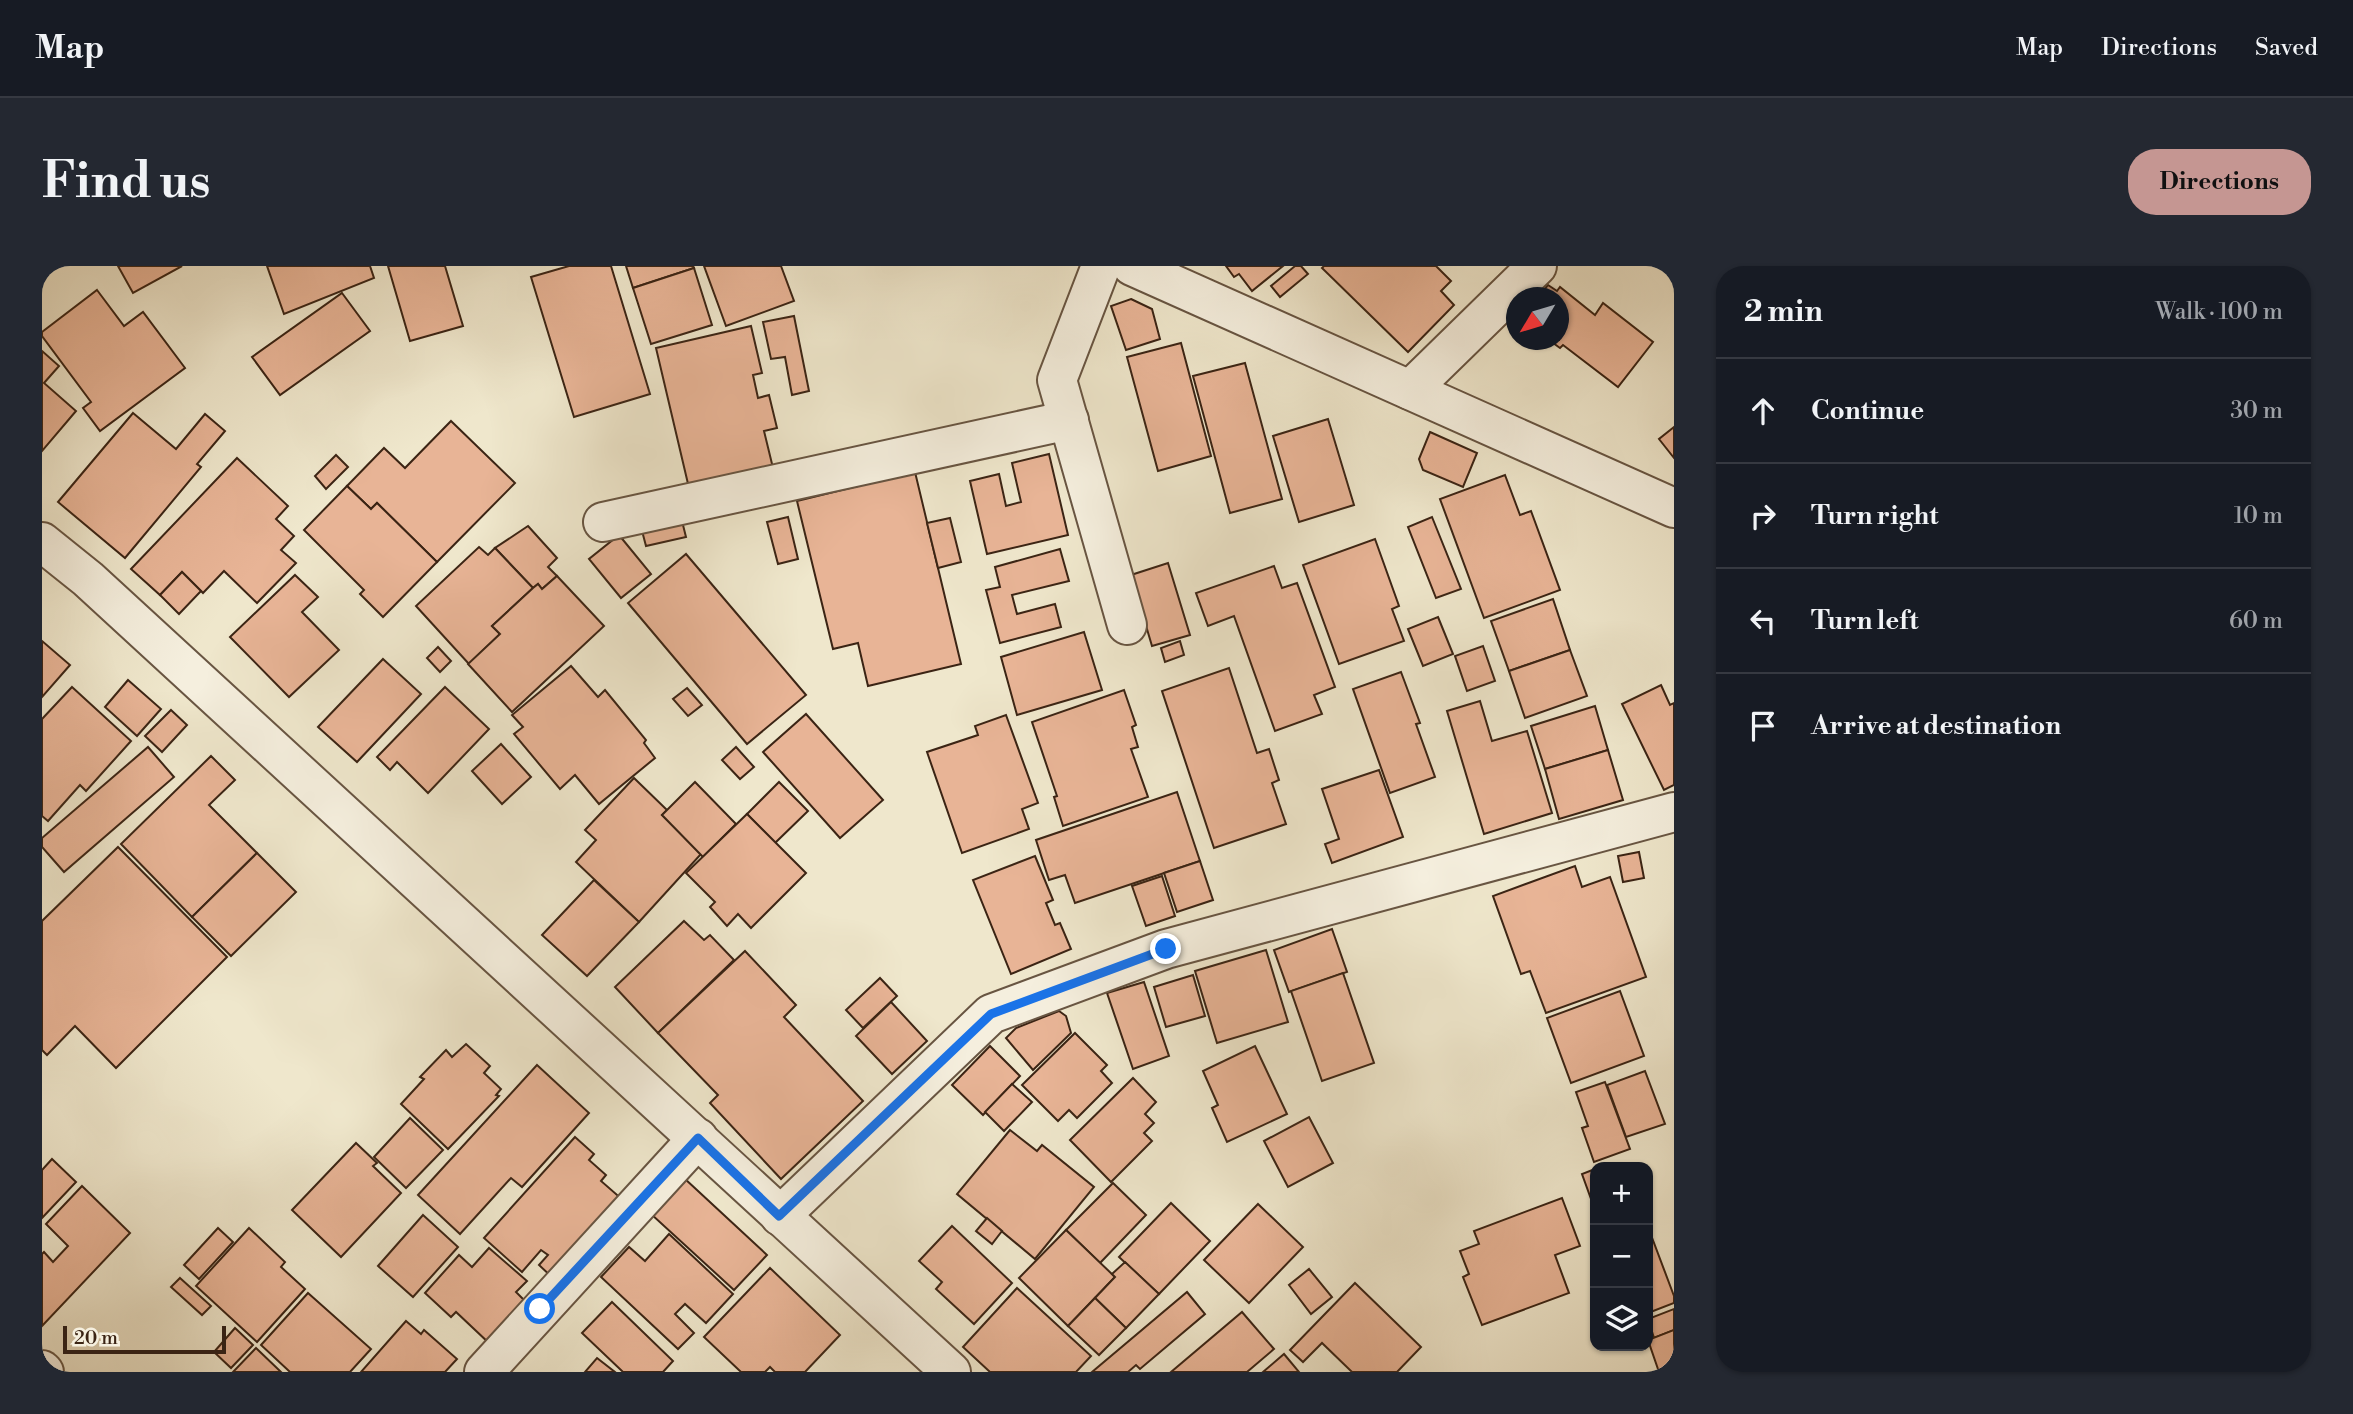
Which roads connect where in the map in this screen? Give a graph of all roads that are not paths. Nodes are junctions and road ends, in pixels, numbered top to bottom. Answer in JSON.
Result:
{"nodes":[{"id":1,"x":1101,"y":266,"type":"edge"},
{"id":2,"x":1132,"y":266,"type":"edge"},
{"id":3,"x":1535,"y":266,"type":"edge"},
{"id":4,"x":1410,"y":390,"type":"junction"},
{"id":5,"x":1069,"y":420,"type":"junction"},
{"id":6,"x":1674,"y":508,"type":"edge"},
{"id":7,"x":603,"y":522,"type":"dead end"},
{"id":8,"x":42,"y":542,"type":"edge"},
{"id":9,"x":1128,"y":625,"type":"dead end"},
{"id":10,"x":1674,"y":812,"type":"edge"},
{"id":11,"x":698,"y":1138,"type":"junction"},
{"id":12,"x":779,"y":1216,"type":"junction"},
{"id":13,"x":484,"y":1372,"type":"edge"},
{"id":14,"x":951,"y":1372,"type":"edge"}],
"edges":[{"from":1,"to":5,"type":"street"},
{"from":2,"to":4,"type":"street"},
{"from":3,"to":4,"type":"street"},
{"from":4,"to":6,"type":"street"},
{"from":5,"to":7,"type":"street"},
{"from":5,"to":9,"type":"street"},
{"from":8,"to":11,"type":"street"},
{"from":10,"to":12,"type":"street"},
{"from":11,"to":12,"type":"street"},
{"from":11,"to":13,"type":"street"},
{"from":12,"to":14,"type":"street"}]}
